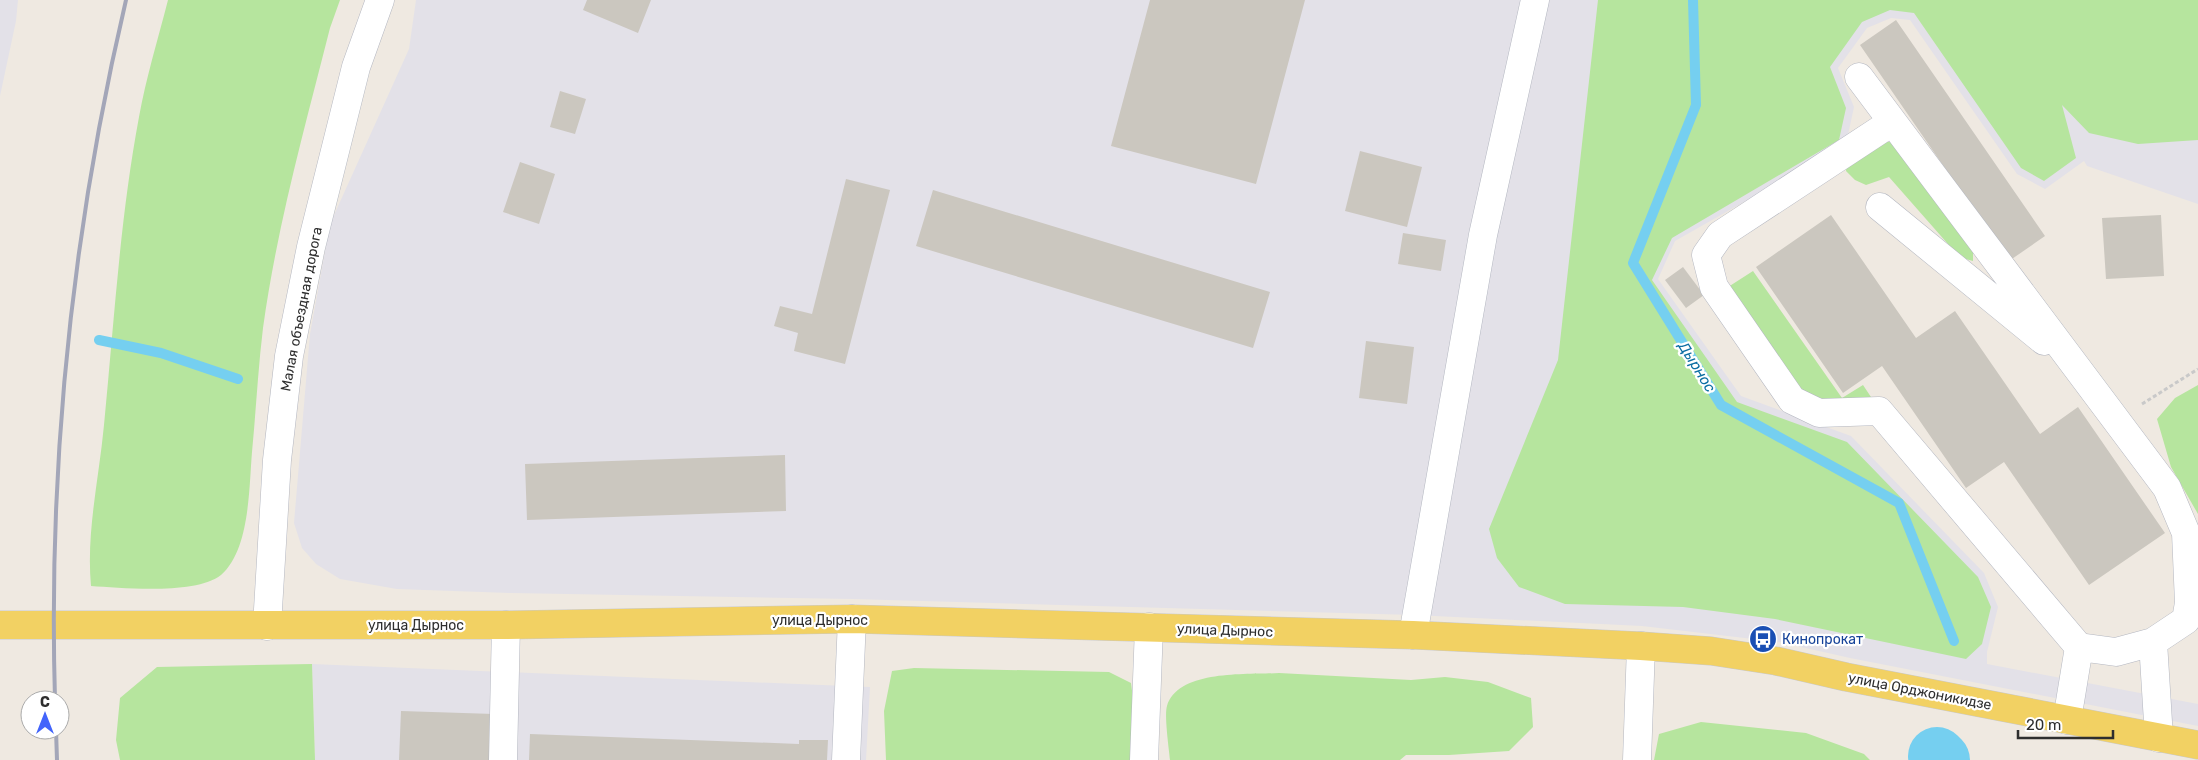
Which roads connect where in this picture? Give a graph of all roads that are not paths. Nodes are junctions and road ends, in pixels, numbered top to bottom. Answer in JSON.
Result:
{"nodes":[{"id":1,"x":380,"y":0,"type":"edge"},
{"id":2,"x":1535,"y":0,"type":"edge"},
{"id":3,"x":1858,"y":77,"type":"dead end"},
{"id":4,"x":1892,"y":122,"type":"junction"},
{"id":5,"x":1880,"y":207,"type":"dead end"},
{"id":6,"x":2078,"y":369,"type":"junction"},
{"id":7,"x":852,"y":619,"type":"junction"},
{"id":8,"x":0,"y":625,"type":"edge"},
{"id":9,"x":506,"y":625,"type":"junction"},
{"id":10,"x":267,"y":626,"type":"junction"},
{"id":11,"x":1149,"y":627,"type":"junction"},
{"id":12,"x":1413,"y":635,"type":"junction"},
{"id":13,"x":2153,"y":642,"type":"junction"},
{"id":14,"x":1640,"y":646,"type":"junction"},
{"id":15,"x":2079,"y":647,"type":"junction"},
{"id":16,"x":2067,"y":720,"type":"junction"},
{"id":17,"x":2159,"y":738,"type":"junction"},
{"id":18,"x":2198,"y":745,"type":"edge"},
{"id":19,"x":504,"y":760,"type":"edge"},
{"id":20,"x":846,"y":760,"type":"edge"},
{"id":21,"x":1144,"y":760,"type":"edge"},
{"id":22,"x":1637,"y":760,"type":"edge"}],
"edges":[{"from":1,"to":10,"type":"street","name":"Малая объездная дорога"},
{"from":2,"to":12,"type":"street"},
{"from":3,"to":4,"type":"street"},
{"from":4,"to":6,"type":"street"},
{"from":4,"to":15,"type":"street"},
{"from":5,"to":6,"type":"street"},
{"from":6,"to":13,"type":"street"},
{"from":7,"to":9,"type":"main road","name":"улица Дырнос"},
{"from":7,"to":11,"type":"main road","name":"улица Дырнос"},
{"from":7,"to":20,"type":"street"},
{"from":8,"to":10,"type":"main road","name":"улица Дырнос"},
{"from":9,"to":10,"type":"main road","name":"улица Дырнос"},
{"from":9,"to":19,"type":"street"},
{"from":11,"to":12,"type":"main road","name":"улица Дырнос"},
{"from":11,"to":21,"type":"street"},
{"from":12,"to":14,"type":"main road","name":"улица Дырнос"},
{"from":13,"to":15,"type":"street"},
{"from":13,"to":17,"type":"street"},
{"from":14,"to":16,"type":"main road","name":"улица Орджоникидзе"},
{"from":14,"to":22,"type":"street"},
{"from":15,"to":16,"type":"street"},
{"from":16,"to":17,"type":"main road","name":"улица Орджоникидзе"},
{"from":17,"to":18,"type":"main road","name":"улица Орджоникидзе"}]}
